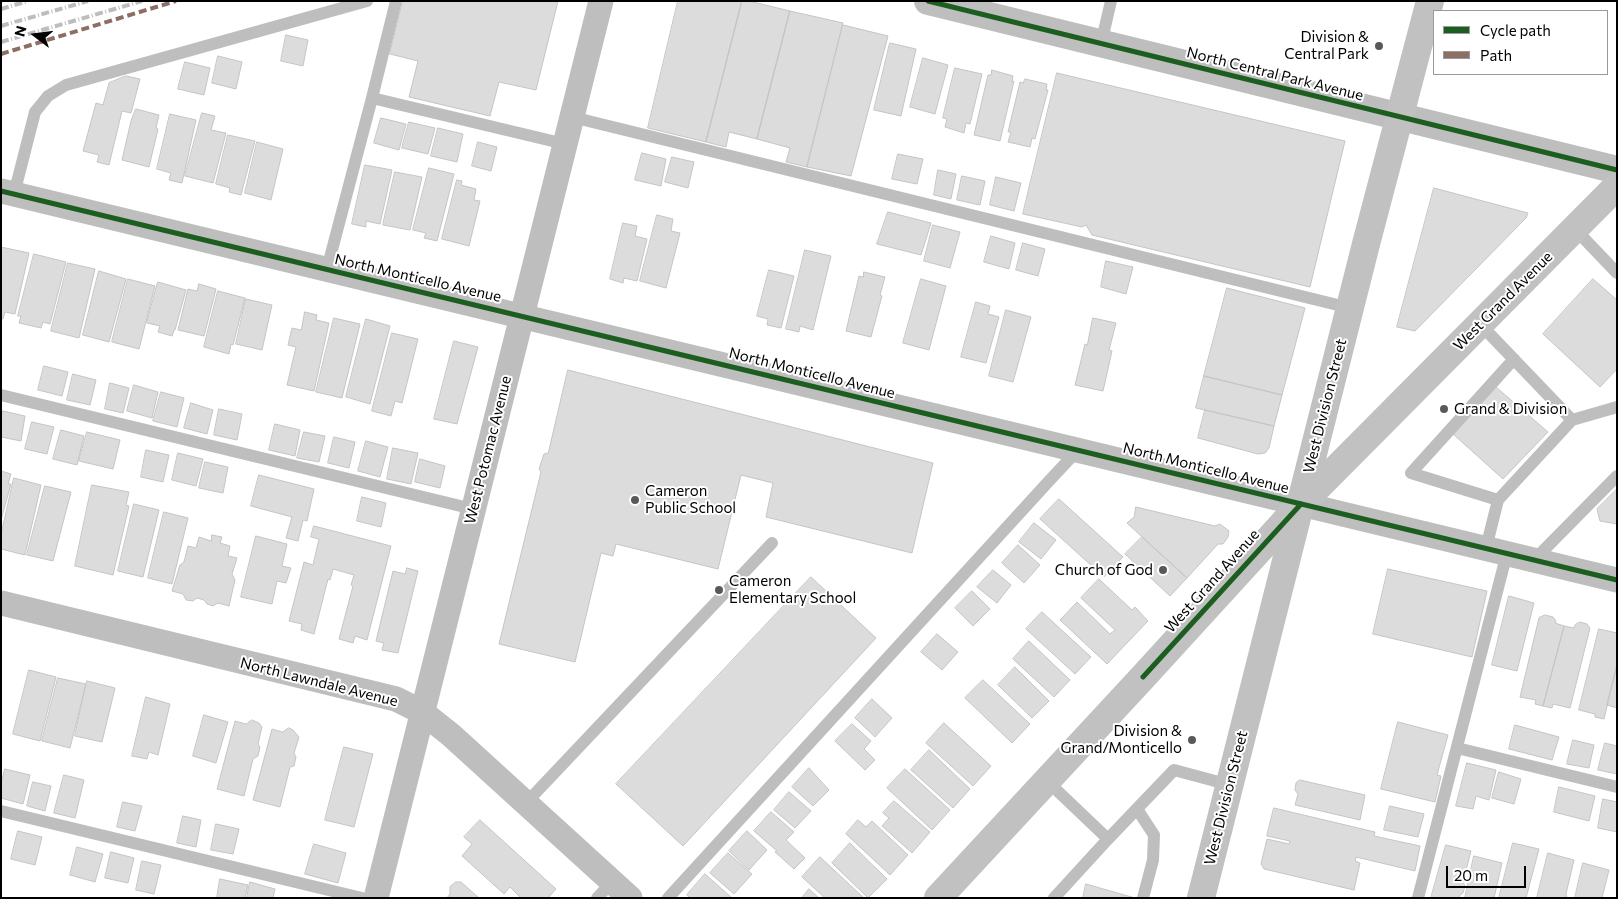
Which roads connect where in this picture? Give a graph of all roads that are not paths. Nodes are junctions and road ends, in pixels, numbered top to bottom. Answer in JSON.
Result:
{"nodes":[{"id":1,"x":367,"y":1,"type":"edge"},
{"id":2,"x":396,"y":1,"type":"edge"},
{"id":3,"x":601,"y":1,"type":"edge"},
{"id":4,"x":928,"y":1,"type":"edge"},
{"id":5,"x":1111,"y":1,"type":"edge"},
{"id":6,"x":1430,"y":1,"type":"edge"},
{"id":7,"x":1101,"y":44,"type":"junction"},
{"id":8,"x":372,"y":98,"type":"junction"},
{"id":9,"x":572,"y":117,"type":"junction"},
{"id":10,"x":1400,"y":117,"type":"junction"},
{"id":11,"x":565,"y":144,"type":"junction"},
{"id":12,"x":1617,"y":170,"type":"edge"},
{"id":13,"x":1617,"y":186,"type":"edge"},
{"id":14,"x":8,"y":192,"type":"edge"},
{"id":15,"x":1574,"y":228,"type":"junction"},
{"id":16,"x":1614,"y":265,"type":"edge"},
{"id":17,"x":327,"y":269,"type":"junction"},
{"id":18,"x":1350,"y":308,"type":"junction"},
{"id":19,"x":522,"y":316,"type":"junction"},
{"id":20,"x":1480,"y":324,"type":"junction"},
{"id":21,"x":1514,"y":359,"type":"junction"},
{"id":22,"x":1,"y":395,"type":"edge"},
{"id":23,"x":1617,"y":407,"type":"edge"},
{"id":24,"x":1572,"y":420,"type":"junction"},
{"id":25,"x":1078,"y":450,"type":"junction"},
{"id":26,"x":1617,"y":476,"type":"edge"},
{"id":27,"x":1498,"y":500,"type":"junction"},
{"id":28,"x":1300,"y":504,"type":"junction"},
{"id":29,"x":473,"y":509,"type":"junction"},
{"id":30,"x":772,"y":543,"type":"dead end"},
{"id":31,"x":1496,"y":551,"type":"junction"},
{"id":32,"x":1534,"y":560,"type":"junction"},
{"id":33,"x":1617,"y":580,"type":"edge"},
{"id":34,"x":1,"y":604,"type":"edge"},
{"id":35,"x":422,"y":712,"type":"junction"},
{"id":36,"x":1457,"y":748,"type":"junction"},
{"id":37,"x":1046,"y":780,"type":"junction"},
{"id":38,"x":1230,"y":785,"type":"junction"},
{"id":39,"x":1617,"y":787,"type":"edge"},
{"id":40,"x":526,"y":803,"type":"junction"},
{"id":41,"x":1137,"y":809,"type":"junction"},
{"id":42,"x":1,"y":811,"type":"edge"},
{"id":43,"x":1108,"y":839,"type":"junction"},
{"id":44,"x":613,"y":892,"type":"edge"},
{"id":45,"x":362,"y":898,"type":"edge"},
{"id":46,"x":376,"y":898,"type":"edge"},
{"id":47,"x":668,"y":898,"type":"edge"},
{"id":48,"x":938,"y":898,"type":"edge"},
{"id":49,"x":1054,"y":898,"type":"edge"},
{"id":50,"x":1143,"y":898,"type":"edge"},
{"id":51,"x":1203,"y":898,"type":"edge"},
{"id":52,"x":1418,"y":898,"type":"edge"}],
"edges":[{"from":1,"to":14,"type":"lane"},
{"from":2,"to":8,"type":"lane"},
{"from":3,"to":9,"type":"street","name":"West Potomac Avenue"},
{"from":4,"to":7,"type":"street","name":"North Central Park Avenue"},
{"from":5,"to":7,"type":"lane"},
{"from":6,"to":10,"type":"main road","name":"West Division Street"},
{"from":7,"to":10,"type":"street","name":"North Central Park Avenue"},
{"from":8,"to":11,"type":"lane"},
{"from":8,"to":17,"type":"lane"},
{"from":9,"to":11,"type":"street","name":"West Potomac Avenue"},
{"from":9,"to":18,"type":"lane"},
{"from":10,"to":12,"type":"street","name":"North Central Park Avenue"},
{"from":10,"to":18,"type":"main road","name":"West Division Street"},
{"from":11,"to":19,"type":"street","name":"West Potomac Avenue"},
{"from":13,"to":15,"type":"main road","name":"West Grand Avenue"},
{"from":14,"to":17,"type":"street","name":"North Monticello Avenue"},
{"from":15,"to":16,"type":"lane"},
{"from":15,"to":20,"type":"main road","name":"West Grand Avenue"},
{"from":17,"to":19,"type":"street","name":"North Monticello Avenue"},
{"from":18,"to":28,"type":"main road","name":"West Division Street"},
{"from":19,"to":25,"type":"street","name":"North Monticello Avenue"},
{"from":19,"to":29,"type":"street","name":"West Potomac Avenue"},
{"from":20,"to":21,"type":"lane"},
{"from":20,"to":28,"type":"main road","name":"West Grand Avenue"},
{"from":21,"to":24,"type":"lane"},
{"from":21,"to":27,"type":"lane"},
{"from":22,"to":29,"type":"lane"},
{"from":23,"to":24,"type":"lane"},
{"from":24,"to":27,"type":"lane"},
{"from":25,"to":28,"type":"street","name":"North Monticello Avenue"},
{"from":25,"to":47,"type":"lane"},
{"from":26,"to":32,"type":"lane"},
{"from":27,"to":31,"type":"lane"},
{"from":28,"to":31,"type":"street","name":"North Monticello Avenue"},
{"from":28,"to":37,"type":"main road","name":"West Grand Avenue"},
{"from":28,"to":38,"type":"main road","name":"West Division Street"},
{"from":29,"to":35,"type":"street","name":"West Potomac Avenue"},
{"from":30,"to":40,"type":"lane"},
{"from":31,"to":32,"type":"street","name":"North Monticello Avenue"},
{"from":31,"to":36,"type":"lane"},
{"from":32,"to":33,"type":"street","name":"North Monticello Avenue"},
{"from":34,"to":35,"type":"street","name":"North Lawndale Avenue"},
{"from":35,"to":40,"type":"street","name":"North Lawndale Avenue"},
{"from":35,"to":46,"type":"street","name":"West Potomac Avenue"},
{"from":36,"to":39,"type":"lane"},
{"from":36,"to":52,"type":"lane"},
{"from":37,"to":43,"type":"lane"},
{"from":37,"to":48,"type":"main road","name":"West Grand Avenue"},
{"from":38,"to":41,"type":"lane"},
{"from":38,"to":51,"type":"main road","name":"West Division Street"},
{"from":40,"to":44,"type":"street","name":"North Lawndale Avenue"},
{"from":41,"to":43,"type":"lane"},
{"from":41,"to":50,"type":"lane"},
{"from":42,"to":45,"type":"lane"},
{"from":43,"to":49,"type":"lane"}]}
